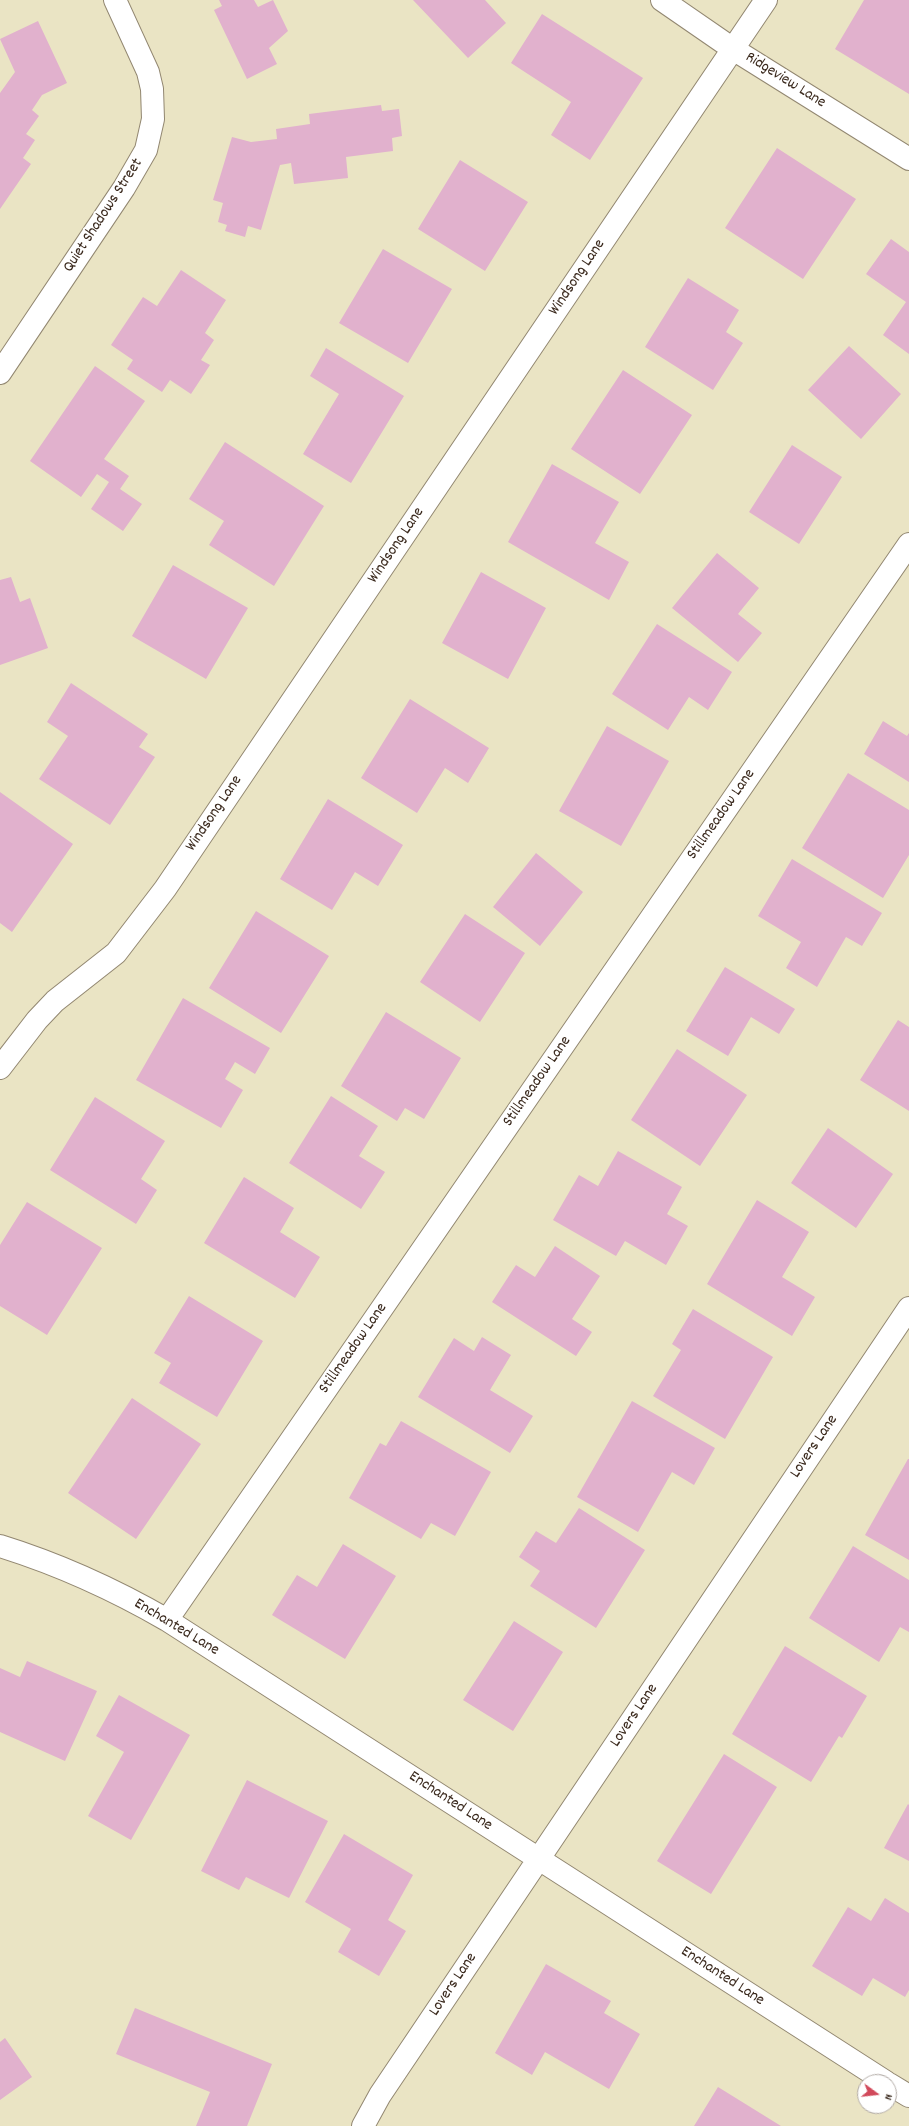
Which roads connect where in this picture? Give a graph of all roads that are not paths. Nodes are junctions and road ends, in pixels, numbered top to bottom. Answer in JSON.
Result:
{"nodes":[{"id":1,"x":115,"y":0,"type":"edge"},
{"id":2,"x":662,"y":0,"type":"edge"},
{"id":3,"x":766,"y":0,"type":"edge"},
{"id":4,"x":733,"y":49,"type":"junction"},
{"id":5,"x":909,"y":159,"type":"edge"},
{"id":6,"x":0,"y":373,"type":"edge"},
{"id":7,"x":909,"y":544,"type":"edge"},
{"id":8,"x":0,"y":1068,"type":"edge"},
{"id":9,"x":909,"y":1308,"type":"edge"},
{"id":10,"x":0,"y":1546,"type":"edge"},
{"id":11,"x":167,"y":1620,"type":"junction"},
{"id":12,"x":539,"y":1860,"type":"junction"},
{"id":13,"x":873,"y":2074,"type":"edge"},
{"id":14,"x":897,"y":2089,"type":"edge"},
{"id":15,"x":909,"y":2096,"type":"edge"},
{"id":16,"x":363,"y":2126,"type":"edge"}],
"edges":[{"from":1,"to":6,"type":"street","name":"Quiet Shadows Street"},
{"from":2,"to":4,"type":"street","name":"Ridgeview Lane"},
{"from":3,"to":4,"type":"street","name":"Windsong Lane"},
{"from":4,"to":5,"type":"street","name":"Ridgeview Lane"},
{"from":4,"to":8,"type":"street","name":"Windsong Lane"},
{"from":7,"to":11,"type":"street","name":"Stillmeadow Lane"},
{"from":9,"to":12,"type":"street","name":"Lovers Lane"},
{"from":10,"to":11,"type":"street","name":"Enchanted Lane"},
{"from":11,"to":12,"type":"street","name":"Enchanted Lane"},
{"from":12,"to":13,"type":"street","name":"Enchanted Lane"},
{"from":12,"to":16,"type":"street","name":"Lovers Lane"},
{"from":14,"to":15,"type":"street"}]}
